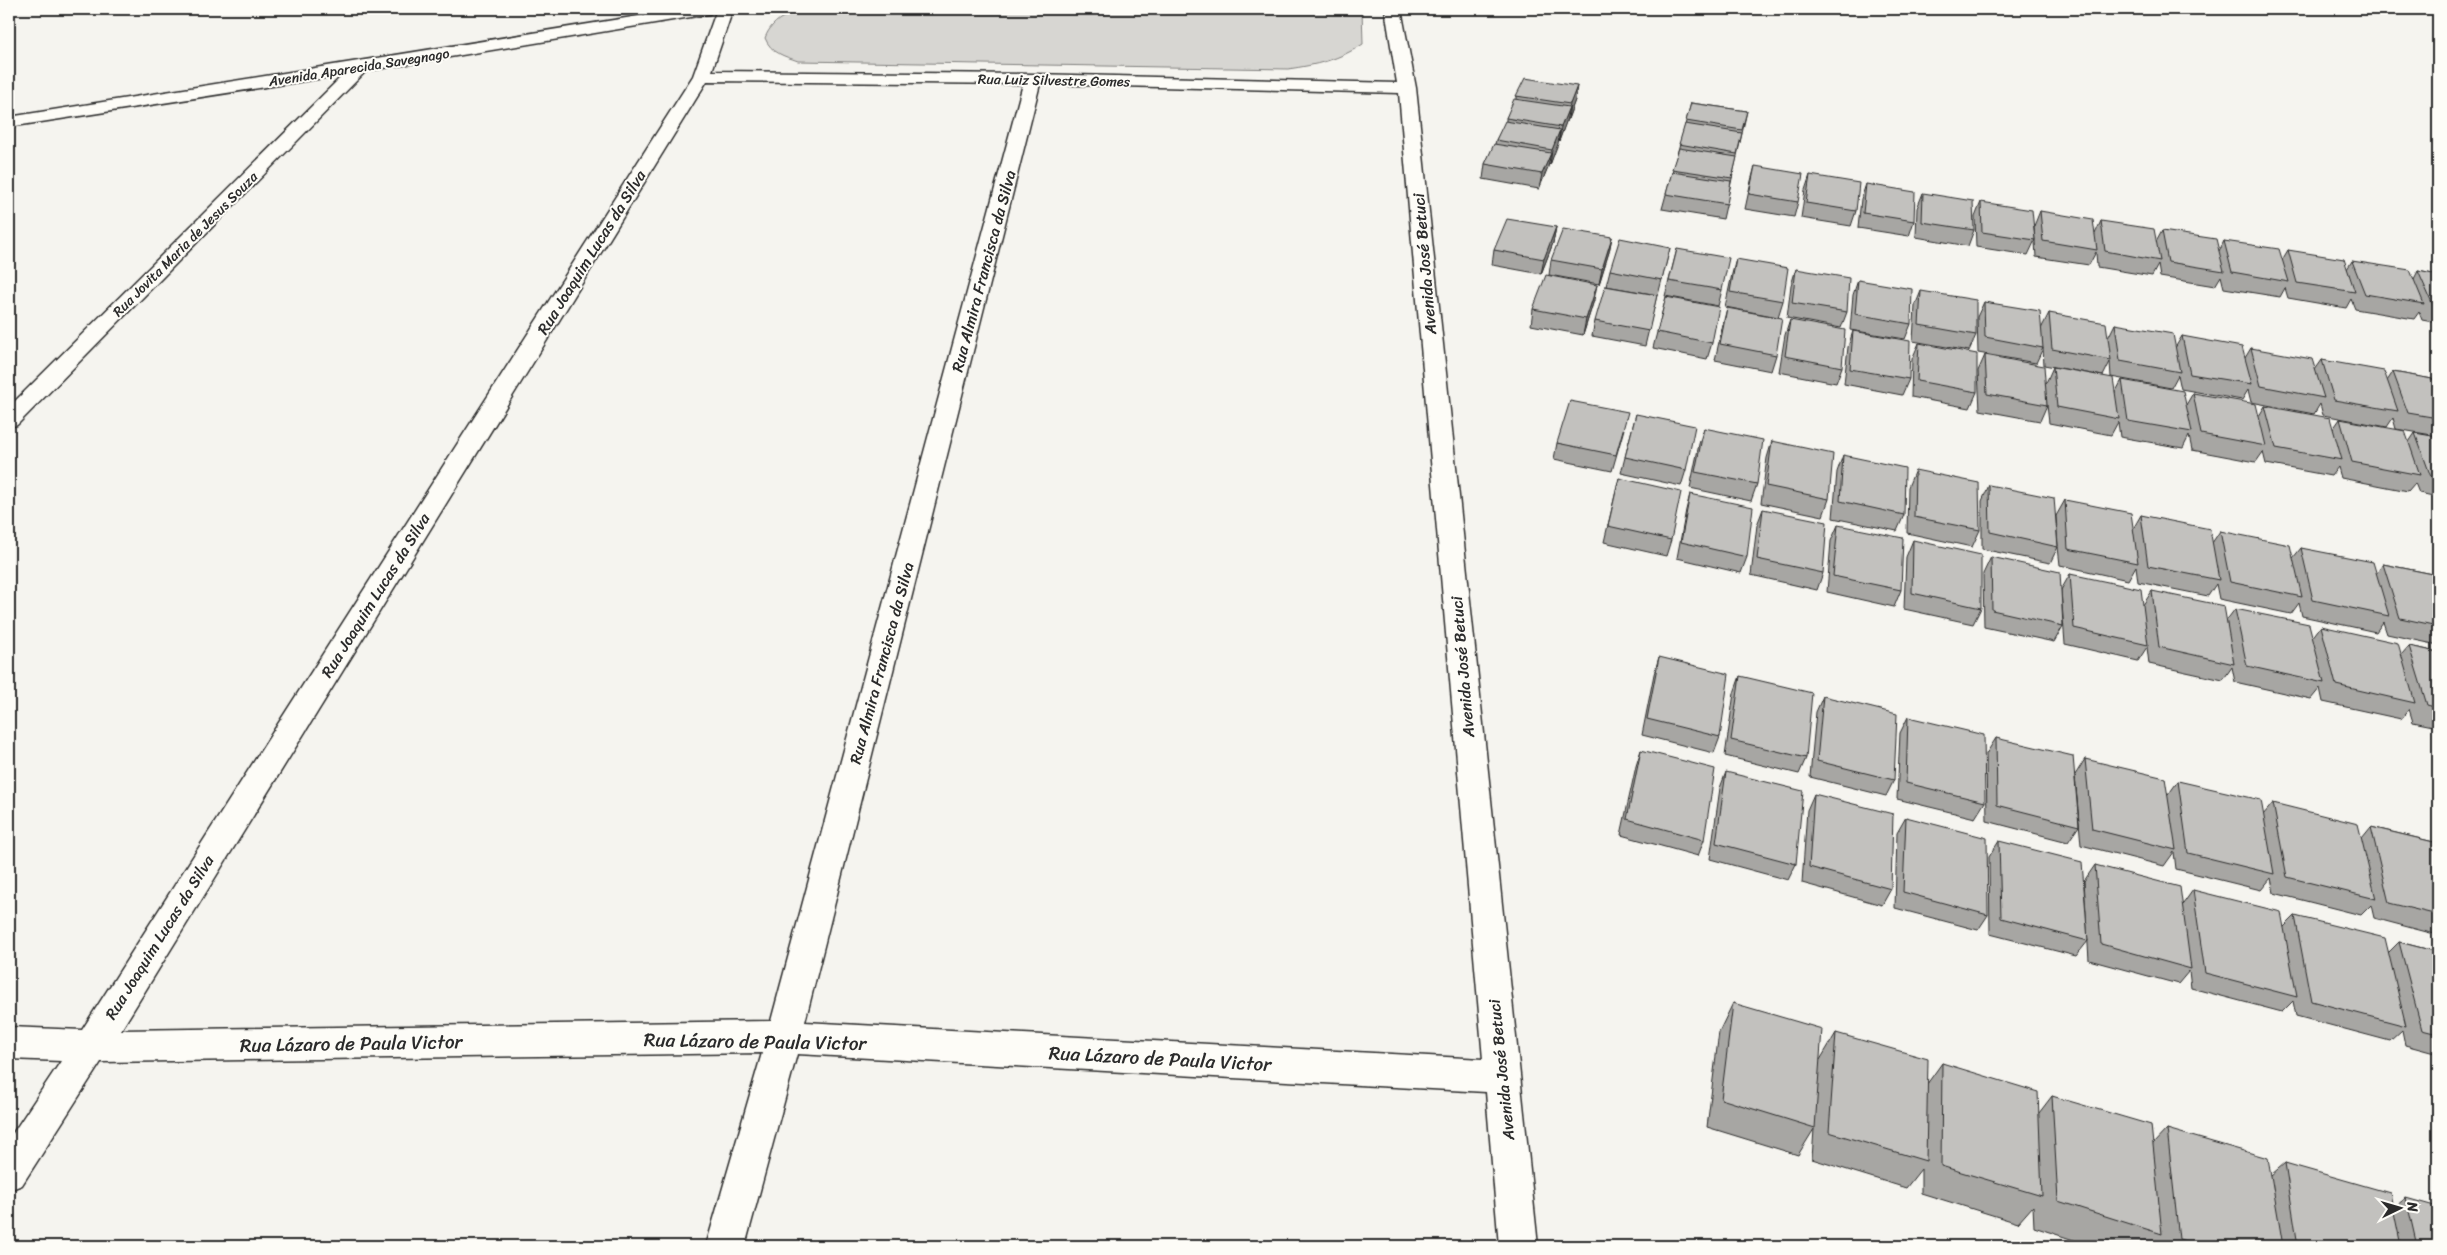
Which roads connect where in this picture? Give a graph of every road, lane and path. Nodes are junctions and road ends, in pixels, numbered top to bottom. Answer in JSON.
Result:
{"nodes":[{"id":1,"x":709,"y":9,"type":"edge"},
{"id":2,"x":724,"y":9,"type":"edge"},
{"id":3,"x":1393,"y":9,"type":"edge"},
{"id":4,"x":361,"y":67,"type":"junction"},
{"id":5,"x":702,"y":76,"type":"junction"},
{"id":6,"x":1033,"y":79,"type":"junction"},
{"id":7,"x":1407,"y":88,"type":"junction"},
{"id":8,"x":9,"y":122,"type":"edge"},
{"id":9,"x":9,"y":420,"type":"edge"},
{"id":10,"x":784,"y":1038,"type":"junction"},
{"id":11,"x":9,"y":1043,"type":"edge"},
{"id":12,"x":91,"y":1046,"type":"junction"},
{"id":13,"x":1501,"y":1076,"type":"junction"},
{"id":14,"x":9,"y":1172,"type":"edge"},
{"id":15,"x":726,"y":1246,"type":"edge"},
{"id":16,"x":1519,"y":1246,"type":"edge"}],
"edges":[{"from":1,"to":4,"type":"street","name":"Avenida Aparecida Savegnago"},
{"from":2,"to":5,"type":"street","name":"Rua Joaquim Lucas da Silva"},
{"from":3,"to":7,"type":"street"},
{"from":4,"to":8,"type":"street","name":"Avenida Aparecida Savegnago"},
{"from":4,"to":9,"type":"street","name":"Rua Jovita Maria de Jesus Souza"},
{"from":5,"to":6,"type":"street","name":"Rua Luiz Silvestre Gomes"},
{"from":5,"to":12,"type":"street","name":"Rua Joaquim Lucas da Silva"},
{"from":6,"to":7,"type":"street","name":"Rua Luiz Silvestre Gomes"},
{"from":6,"to":10,"type":"street","name":"Rua Almira Francisca da Silva"},
{"from":7,"to":13,"type":"street","name":"Avenida José Betuci"},
{"from":10,"to":12,"type":"street","name":"Rua Lázaro de Paula Victor"},
{"from":10,"to":13,"type":"street","name":"Rua Lázaro de Paula Victor"},
{"from":10,"to":15,"type":"street","name":"Rua Almira Francisca da Silva"},
{"from":11,"to":12,"type":"street","name":"Rua Lázaro de Paula Victor"},
{"from":12,"to":14,"type":"street","name":"Rua Joaquim Lucas da Silva"},
{"from":13,"to":16,"type":"street","name":"Avenida José Betuci"}]}
